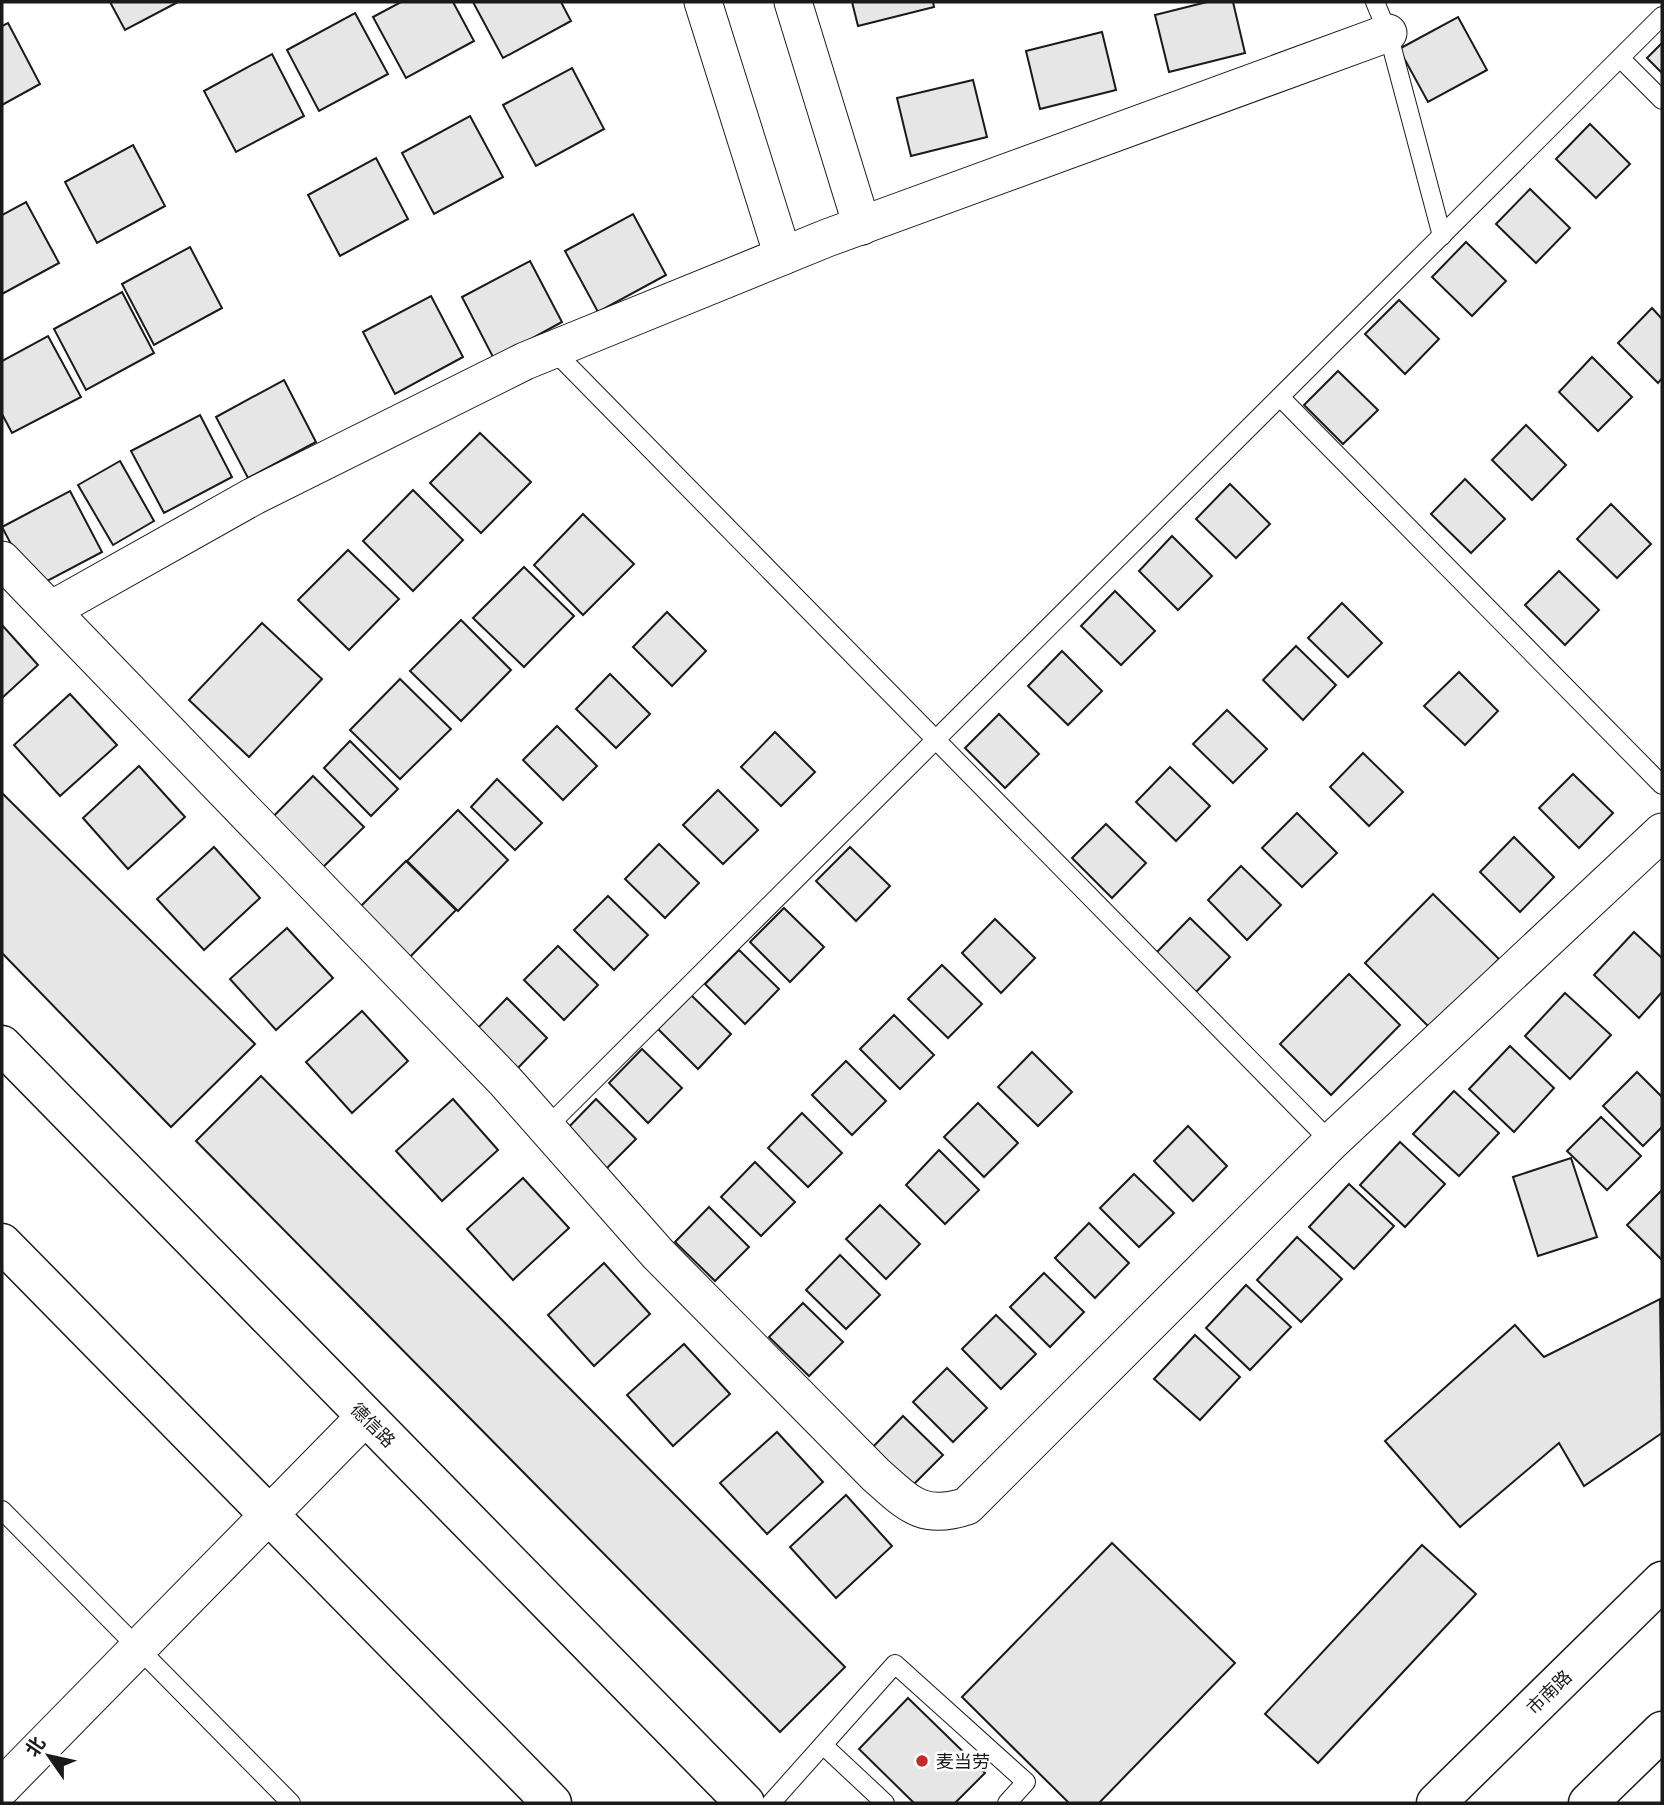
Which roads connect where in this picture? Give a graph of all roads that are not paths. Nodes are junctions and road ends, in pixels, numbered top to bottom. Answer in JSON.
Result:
{"nodes":[{"id":1,"x":703,"y":2,"type":"edge"},
{"id":2,"x":793,"y":2,"type":"edge"},
{"id":3,"x":1662,"y":16,"type":"edge"},
{"id":4,"x":1381,"y":17,"type":"edge"},
{"id":5,"x":1620,"y":58,"type":"junction"},
{"id":6,"x":1662,"y":100,"type":"edge"},
{"id":7,"x":862,"y":226,"type":"junction"},
{"id":8,"x":1442,"y":236,"type":"junction"},
{"id":9,"x":783,"y":256,"type":"junction"},
{"id":10,"x":553,"y":350,"type":"junction"},
{"id":11,"x":1280,"y":397,"type":"junction"},
{"id":12,"x":2,"y":560,"type":"edge"},
{"id":13,"x":51,"y":610,"type":"junction"},
{"id":14,"x":936,"y":740,"type":"junction"},
{"id":15,"x":1662,"y":785,"type":"edge"},
{"id":16,"x":1662,"y":832,"type":"edge"},
{"id":17,"x":2,"y":1045,"type":"edge"},
{"id":18,"x":546,"y":1128,"type":"junction"},
{"id":19,"x":1331,"y":1142,"type":"junction"},
{"id":20,"x":2,"y":1243,"type":"edge"},
{"id":21,"x":365,"y":1417,"type":"junction"},
{"id":22,"x":2,"y":1510,"type":"edge"},
{"id":23,"x":269,"y":1516,"type":"junction"},
{"id":24,"x":1662,"y":1581,"type":"edge"},
{"id":25,"x":138,"y":1648,"type":"junction"},
{"id":26,"x":1662,"y":1731,"type":"edge"},
{"id":27,"x":823,"y":1745,"type":"junction"},
{"id":28,"x":2,"y":1787,"type":"edge"},
{"id":29,"x":291,"y":1803,"type":"edge"},
{"id":30,"x":552,"y":1803,"type":"edge"},
{"id":31,"x":746,"y":1803,"type":"edge"},
{"id":32,"x":771,"y":1803,"type":"edge"},
{"id":33,"x":885,"y":1803,"type":"edge"},
{"id":34,"x":1007,"y":1803,"type":"edge"},
{"id":35,"x":1436,"y":1803,"type":"edge"},
{"id":36,"x":1588,"y":1803,"type":"edge"}],
"edges":[{"from":1,"to":9,"type":"street"},
{"from":2,"to":7,"type":"street"},
{"from":3,"to":5,"type":"lane"},
{"from":4,"to":7,"type":"street"},
{"from":4,"to":8,"type":"lane"},
{"from":5,"to":6,"type":"lane"},
{"from":5,"to":8,"type":"lane"},
{"from":7,"to":9,"type":"street"},
{"from":8,"to":11,"type":"lane"},
{"from":9,"to":10,"type":"street"},
{"from":10,"to":13,"type":"street"},
{"from":10,"to":14,"type":"lane"},
{"from":11,"to":14,"type":"lane"},
{"from":11,"to":15,"type":"lane"},
{"from":12,"to":13,"type":"street"},
{"from":13,"to":18,"type":"street"},
{"from":14,"to":18,"type":"lane"},
{"from":14,"to":19,"type":"lane"},
{"from":16,"to":19,"type":"street"},
{"from":17,"to":21,"type":"main road","name":"德信路"},
{"from":18,"to":19,"type":"street"},
{"from":20,"to":23,"type":"main road"},
{"from":21,"to":23,"type":"street"},
{"from":21,"to":31,"type":"main road","name":"德信路"},
{"from":22,"to":25,"type":"lane"},
{"from":23,"to":25,"type":"street"},
{"from":23,"to":30,"type":"main road"},
{"from":24,"to":35,"type":"main road","name":"市南路"},
{"from":25,"to":28,"type":"street"},
{"from":25,"to":29,"type":"lane"},
{"from":26,"to":36,"type":"main road"},
{"from":27,"to":32,"type":"lane"},
{"from":27,"to":33,"type":"lane"},
{"from":27,"to":34,"type":"lane"}]}
